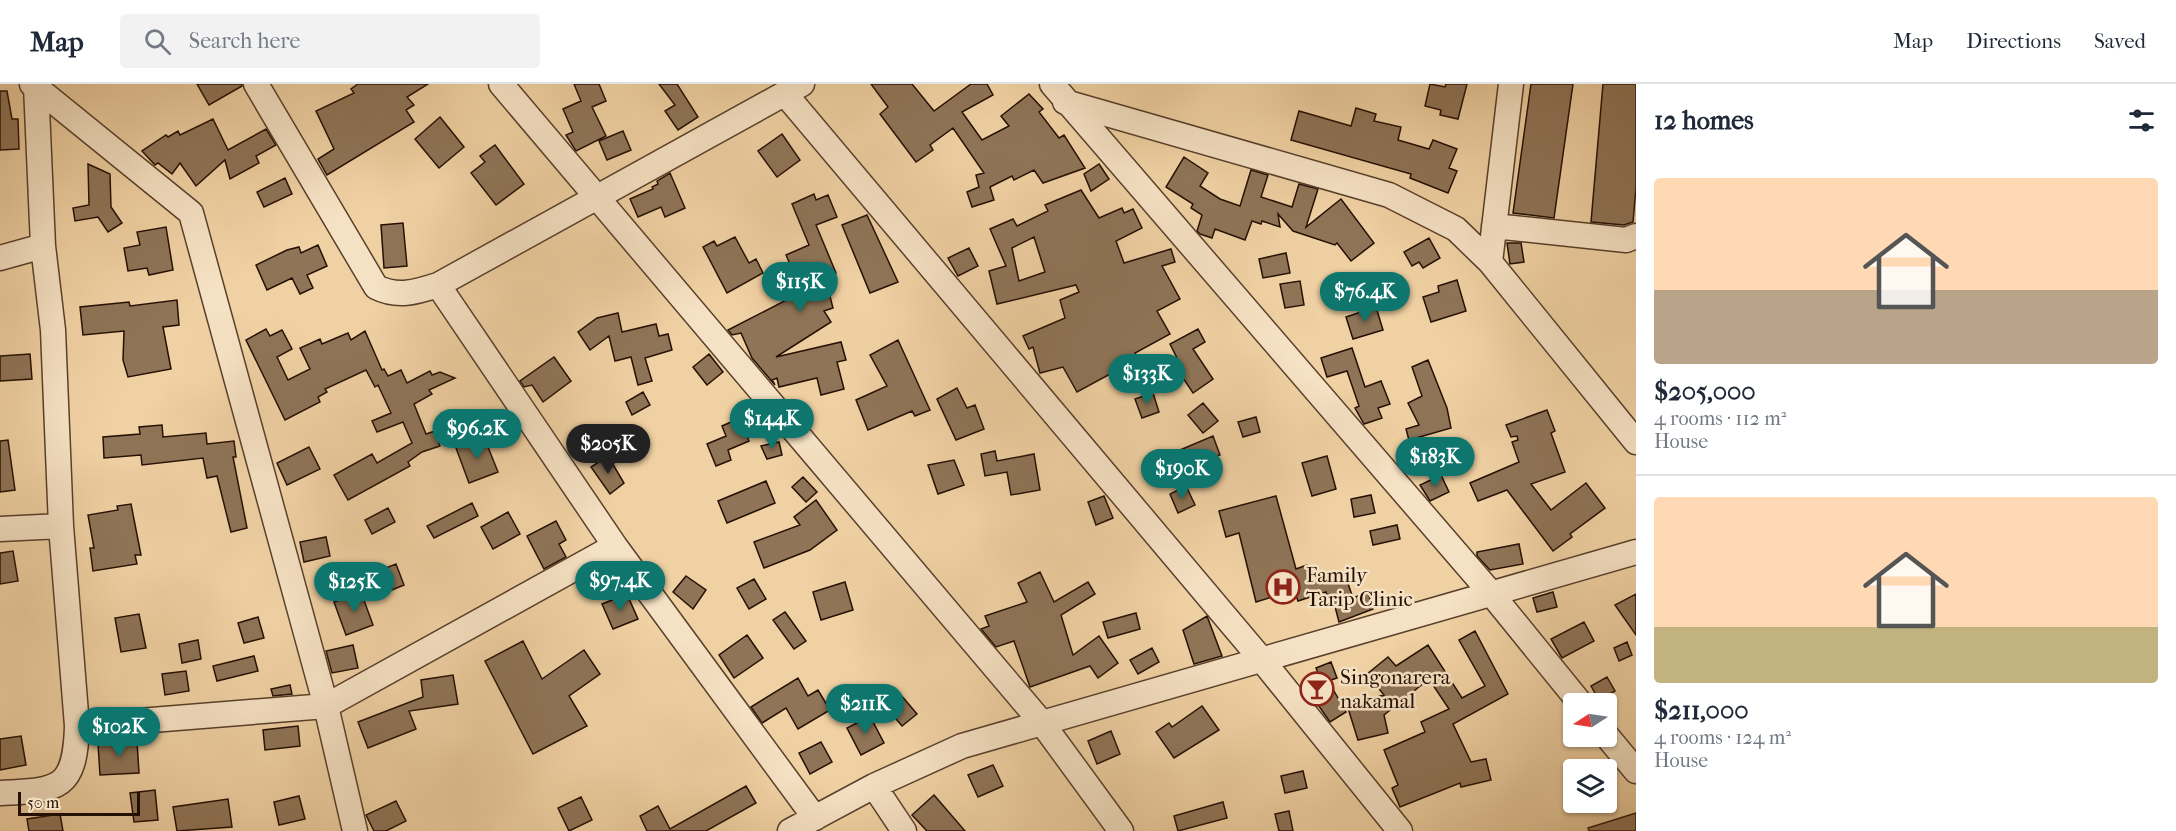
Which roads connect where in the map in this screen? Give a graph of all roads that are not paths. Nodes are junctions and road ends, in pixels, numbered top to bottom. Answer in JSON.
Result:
{"nodes":[{"id":1,"x":256,"y":84,"type":"edge"},
{"id":2,"x":501,"y":84,"type":"edge"},
{"id":3,"x":1511,"y":84,"type":"edge"},
{"id":4,"x":34,"y":85,"type":"edge"},
{"id":5,"x":794,"y":89,"type":"edge"},
{"id":6,"x":1059,"y":93,"type":"edge"},
{"id":7,"x":595,"y":198,"type":"junction"},
{"id":8,"x":1494,"y":226,"type":"junction"},
{"id":9,"x":1633,"y":241,"type":"edge"},
{"id":10,"x":42,"y":246,"type":"junction"},
{"id":11,"x":0,"y":258,"type":"edge"},
{"id":12,"x":1490,"y":262,"type":"junction"},
{"id":13,"x":438,"y":285,"type":"junction"},
{"id":14,"x":1632,"y":433,"type":"edge"},
{"id":15,"x":62,"y":526,"type":"junction"},
{"id":16,"x":0,"y":529,"type":"edge"},
{"id":17,"x":615,"y":546,"type":"junction"},
{"id":18,"x":1636,"y":552,"type":"edge"},
{"id":19,"x":1490,"y":592,"type":"junction"},
{"id":20,"x":1262,"y":660,"type":"junction"},
{"id":21,"x":1572,"y":693,"type":"edge"},
{"id":22,"x":326,"y":706,"type":"junction"},
{"id":23,"x":1042,"y":723,"type":"junction"},
{"id":24,"x":78,"y":726,"type":"junction"},
{"id":25,"x":1616,"y":747,"type":"edge"},
{"id":26,"x":1636,"y":771,"type":"edge"},
{"id":27,"x":874,"y":786,"type":"junction"},
{"id":28,"x":0,"y":793,"type":"edge"},
{"id":29,"x":815,"y":818,"type":"junction"},
{"id":30,"x":355,"y":831,"type":"edge"},
{"id":31,"x":790,"y":831,"type":"edge"},
{"id":32,"x":904,"y":831,"type":"edge"},
{"id":33,"x":1121,"y":831,"type":"edge"},
{"id":34,"x":1400,"y":831,"type":"edge"}],
"edges":[{"from":1,"to":13,"type":"street"},
{"from":2,"to":7,"type":"street"},
{"from":3,"to":8,"type":"street"},
{"from":4,"to":10,"type":"street"},
{"from":4,"to":22,"type":"street"},
{"from":5,"to":7,"type":"street"},
{"from":5,"to":20,"type":"street"},
{"from":6,"to":12,"type":"street"},
{"from":6,"to":19,"type":"street"},
{"from":7,"to":13,"type":"street"},
{"from":7,"to":23,"type":"street"},
{"from":8,"to":9,"type":"street"},
{"from":8,"to":12,"type":"street"},
{"from":10,"to":11,"type":"street"},
{"from":10,"to":15,"type":"street"},
{"from":12,"to":14,"type":"street"},
{"from":13,"to":17,"type":"street"},
{"from":15,"to":16,"type":"street"},
{"from":15,"to":24,"type":"street"},
{"from":17,"to":22,"type":"street"},
{"from":17,"to":29,"type":"street"},
{"from":18,"to":19,"type":"street"},
{"from":19,"to":20,"type":"street"},
{"from":19,"to":21,"type":"street"},
{"from":20,"to":23,"type":"street"},
{"from":20,"to":34,"type":"street"},
{"from":22,"to":24,"type":"street"},
{"from":22,"to":30,"type":"street"},
{"from":23,"to":27,"type":"street"},
{"from":23,"to":33,"type":"street"},
{"from":24,"to":28,"type":"street"},
{"from":25,"to":26,"type":"street"},
{"from":27,"to":29,"type":"street"},
{"from":27,"to":32,"type":"street"},
{"from":29,"to":31,"type":"street"}]}
